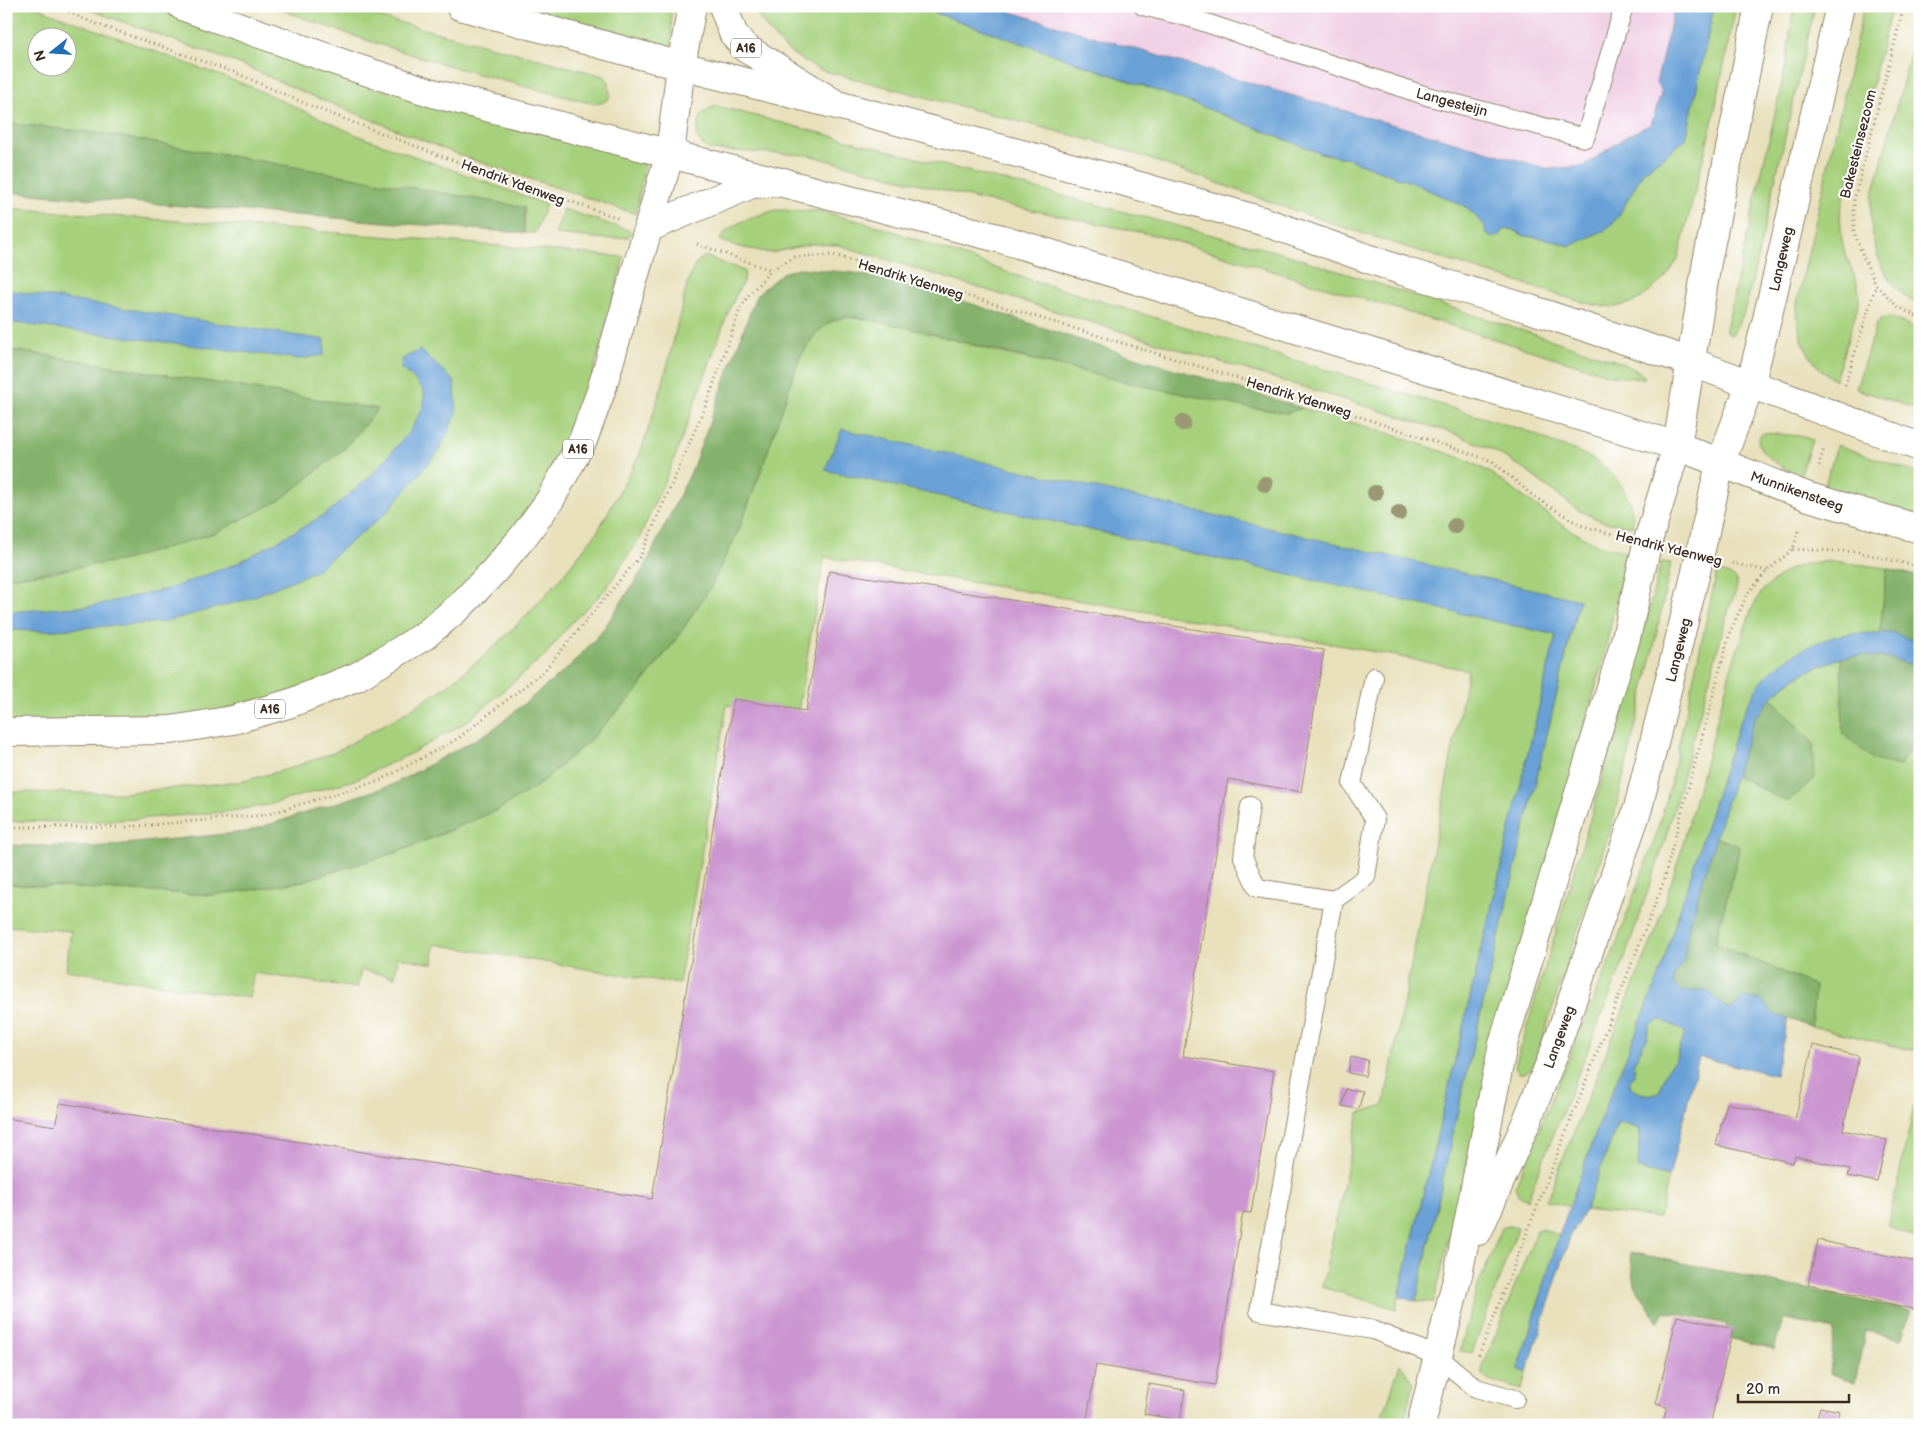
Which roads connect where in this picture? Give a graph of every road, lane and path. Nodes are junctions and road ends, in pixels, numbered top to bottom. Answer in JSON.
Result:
{"nodes":[{"id":1,"x":55,"y":6,"type":"edge"},
{"id":2,"x":182,"y":6,"type":"edge"},
{"id":3,"x":460,"y":6,"type":"edge"},
{"id":4,"x":692,"y":6,"type":"edge"},
{"id":5,"x":723,"y":6,"type":"edge"},
{"id":6,"x":1143,"y":6,"type":"edge"},
{"id":7,"x":1624,"y":6,"type":"edge"},
{"id":8,"x":1759,"y":6,"type":"edge"},
{"id":9,"x":1840,"y":6,"type":"edge"},
{"id":10,"x":1904,"y":6,"type":"edge"},
{"id":11,"x":1195,"y":12,"type":"edge"},
{"id":12,"x":680,"y":66,"type":"junction"},
{"id":13,"x":837,"y":105,"type":"junction"},
{"id":14,"x":670,"y":153,"type":"junction"},
{"id":15,"x":784,"y":182,"type":"junction"},
{"id":16,"x":648,"y":228,"type":"junction"},
{"id":17,"x":1920,"y":318,"type":"edge"},
{"id":18,"x":1690,"y":362,"type":"junction"},
{"id":19,"x":1750,"y":385,"type":"junction"},
{"id":20,"x":1677,"y":446,"type":"junction"},
{"id":21,"x":1920,"y":447,"type":"edge"},
{"id":22,"x":1720,"y":464,"type":"junction"},
{"id":23,"x":1920,"y":529,"type":"edge"},
{"id":24,"x":1647,"y":544,"type":"junction"},
{"id":25,"x":1699,"y":555,"type":"junction"},
{"id":26,"x":1920,"y":567,"type":"edge"},
{"id":27,"x":1767,"y":571,"type":"junction"},
{"id":28,"x":1374,"y":677,"type":"dead end"},
{"id":29,"x":6,"y":732,"type":"edge"},
{"id":30,"x":1250,"y":806,"type":"dead end"},
{"id":31,"x":1334,"y":900,"type":"junction"},
{"id":32,"x":1458,"y":1275,"type":"junction"},
{"id":33,"x":1438,"y":1356,"type":"junction"},
{"id":34,"x":1469,"y":1381,"type":"junction"},
{"id":35,"x":1515,"y":1398,"type":"dead end"},
{"id":36,"x":1421,"y":1425,"type":"edge"}],
"edges":[{"from":1,"to":16,"type":"path","name":"Hendrik Ydenweg"},
{"from":2,"to":14,"type":"main road"},
{"from":3,"to":12,"type":"main road"},
{"from":4,"to":12,"type":"main road","number":"A16"},
{"from":5,"to":13,"type":"main road","number":"A16"},
{"from":6,"to":11,"type":"lane","name":"Langesteijn"},
{"from":7,"to":11,"type":"lane","name":"Langesteijn"},
{"from":8,"to":18,"type":"main road","name":"Langeweg"},
{"from":9,"to":19,"type":"main road","name":"Langeweg"},
{"from":10,"to":17,"type":"path","name":"Bakesteinsezoom"},
{"from":12,"to":13,"type":"main road"},
{"from":12,"to":14,"type":"main road","number":"A16"},
{"from":13,"to":18,"type":"main road"},
{"from":14,"to":15,"type":"main road"},
{"from":14,"to":16,"type":"main road","number":"A16"},
{"from":15,"to":16,"type":"main road"},
{"from":15,"to":20,"type":"main road"},
{"from":16,"to":24,"type":"path","name":"Hendrik Ydenweg"},
{"from":16,"to":29,"type":"main road","number":"A16"},
{"from":18,"to":19,"type":"main road"},
{"from":18,"to":20,"type":"main road","name":"Langeweg"},
{"from":19,"to":21,"type":"main road"},
{"from":19,"to":22,"type":"main road","name":"Langeweg"},
{"from":20,"to":22,"type":"main road","name":"Munnikensteeg"},
{"from":20,"to":24,"type":"main road","name":"Langeweg"},
{"from":22,"to":23,"type":"main road","name":"Munnikensteeg"},
{"from":22,"to":25,"type":"main road","name":"Langeweg"},
{"from":24,"to":32,"type":"main road","name":"Langeweg"},
{"from":25,"to":27,"type":"path","name":"Hendrik Ydenweg"},
{"from":25,"to":32,"type":"main road","name":"Langeweg"},
{"from":26,"to":27,"type":"path"},
{"from":27,"to":34,"type":"path"},
{"from":28,"to":31,"type":"lane"},
{"from":30,"to":31,"type":"lane"},
{"from":31,"to":33,"type":"lane"},
{"from":32,"to":33,"type":"main road","name":"Langeweg"},
{"from":33,"to":34,"type":"lane"},
{"from":33,"to":36,"type":"main road","name":"Langeweg"},
{"from":34,"to":35,"type":"lane"}]}
